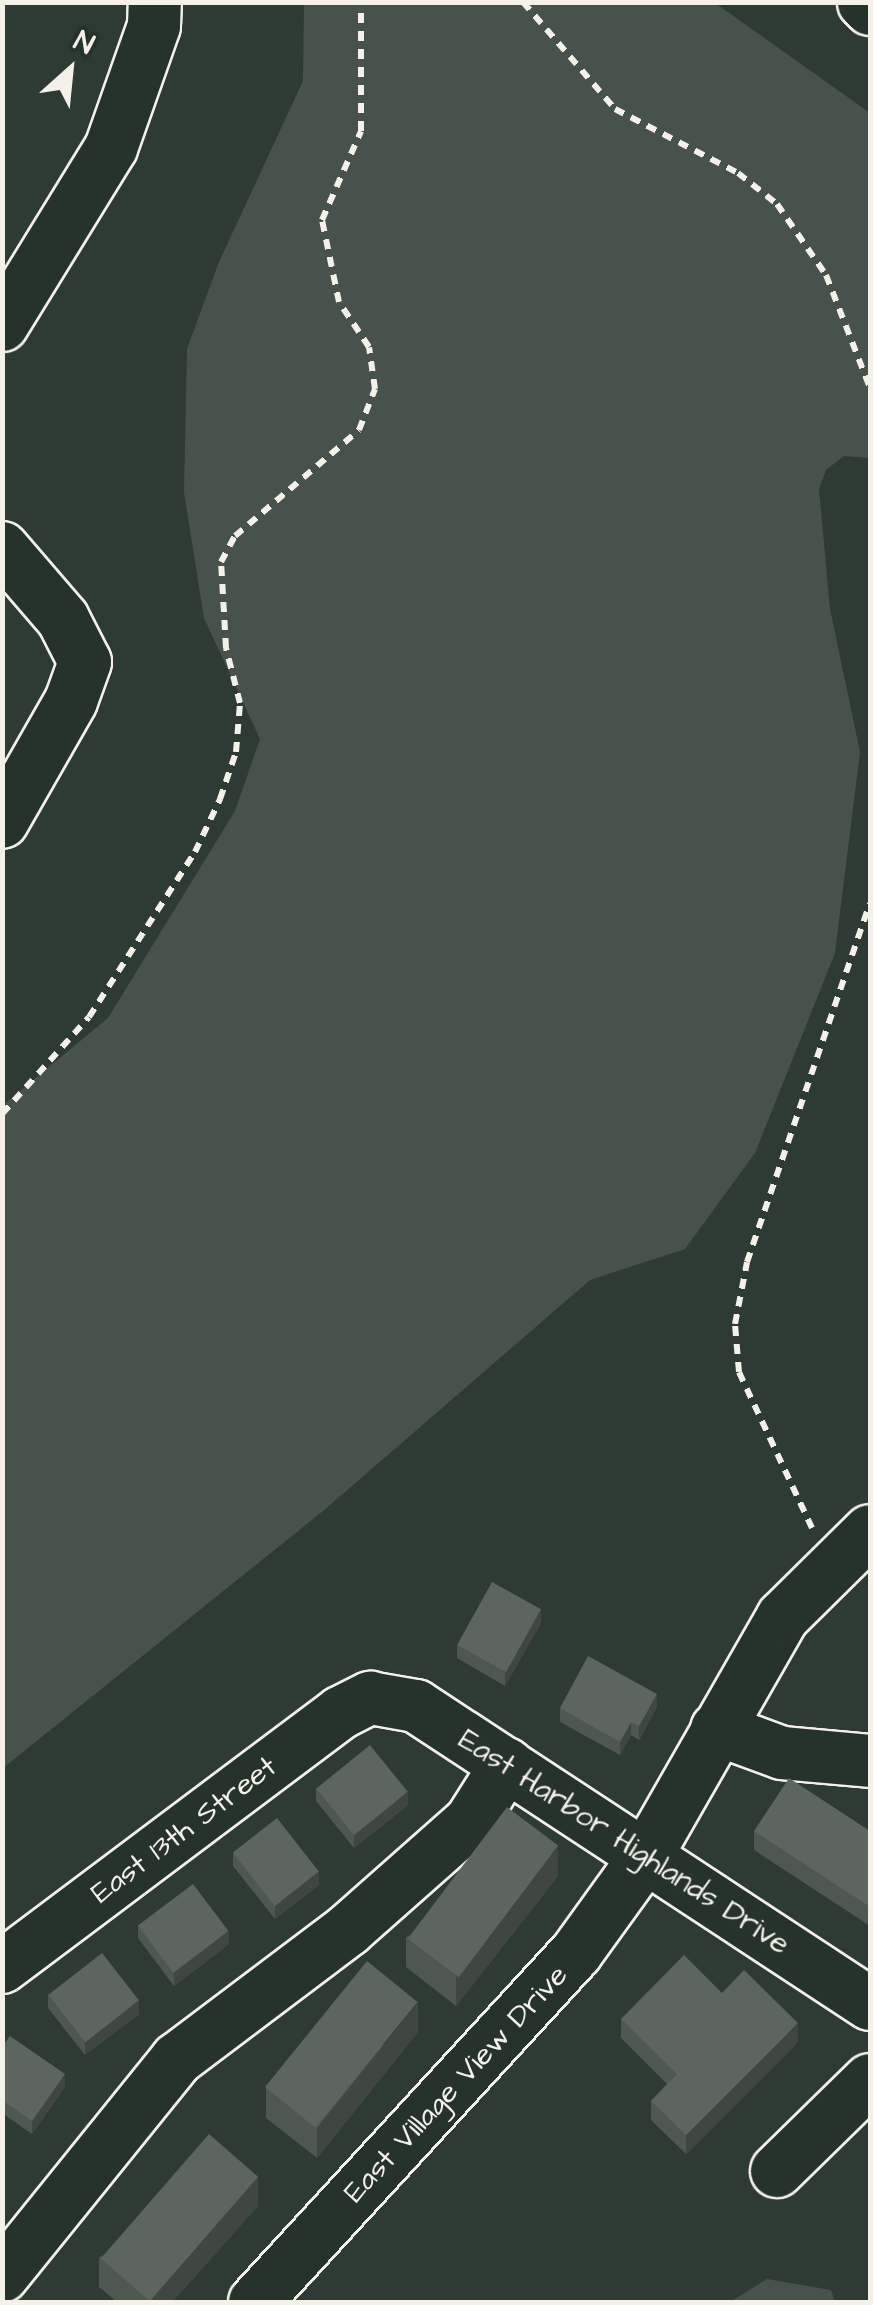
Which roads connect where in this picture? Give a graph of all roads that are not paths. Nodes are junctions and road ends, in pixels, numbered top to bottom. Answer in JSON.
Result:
{"nodes":[{"id":1,"x":155,"y":2,"type":"edge"},
{"id":2,"x":2,"y":325,"type":"edge"},
{"id":3,"x":2,"y":548,"type":"edge"},
{"id":4,"x":2,"y":822,"type":"edge"},
{"id":5,"x":870,"y":1531,"type":"edge"},
{"id":6,"x":370,"y":1698,"type":"joint"},
{"id":7,"x":717,"y":1729,"type":"junction"},
{"id":8,"x":870,"y":1761,"type":"edge"},
{"id":9,"x":506,"y":1764,"type":"junction"},
{"id":10,"x":646,"y":1856,"type":"junction"},
{"id":11,"x":2,"y":1967,"type":"edge"},
{"id":12,"x":870,"y":2004,"type":"edge"},
{"id":13,"x":870,"y":2080,"type":"edge"},
{"id":14,"x":777,"y":2171,"type":"dead end"},
{"id":15,"x":2,"y":2276,"type":"edge"},
{"id":16,"x":255,"y":2302,"type":"edge"}],
"edges":[{"from":1,"to":2,"type":"street"},
{"from":3,"to":4,"type":"street"},
{"from":5,"to":7,"type":"street"},
{"from":6,"to":9,"type":"street","name":"East Harbor Highlands Drive"},
{"from":6,"to":11,"type":"street","name":"East 13th Street"},
{"from":7,"to":8,"type":"street"},
{"from":7,"to":10,"type":"street"},
{"from":9,"to":10,"type":"street","name":"East Harbor Highlands Drive"},
{"from":9,"to":15,"type":"street"},
{"from":10,"to":12,"type":"street","name":"East Harbor Highlands Drive"},
{"from":10,"to":16,"type":"street","name":"East Village View Drive"},
{"from":13,"to":14,"type":"street"}]}
